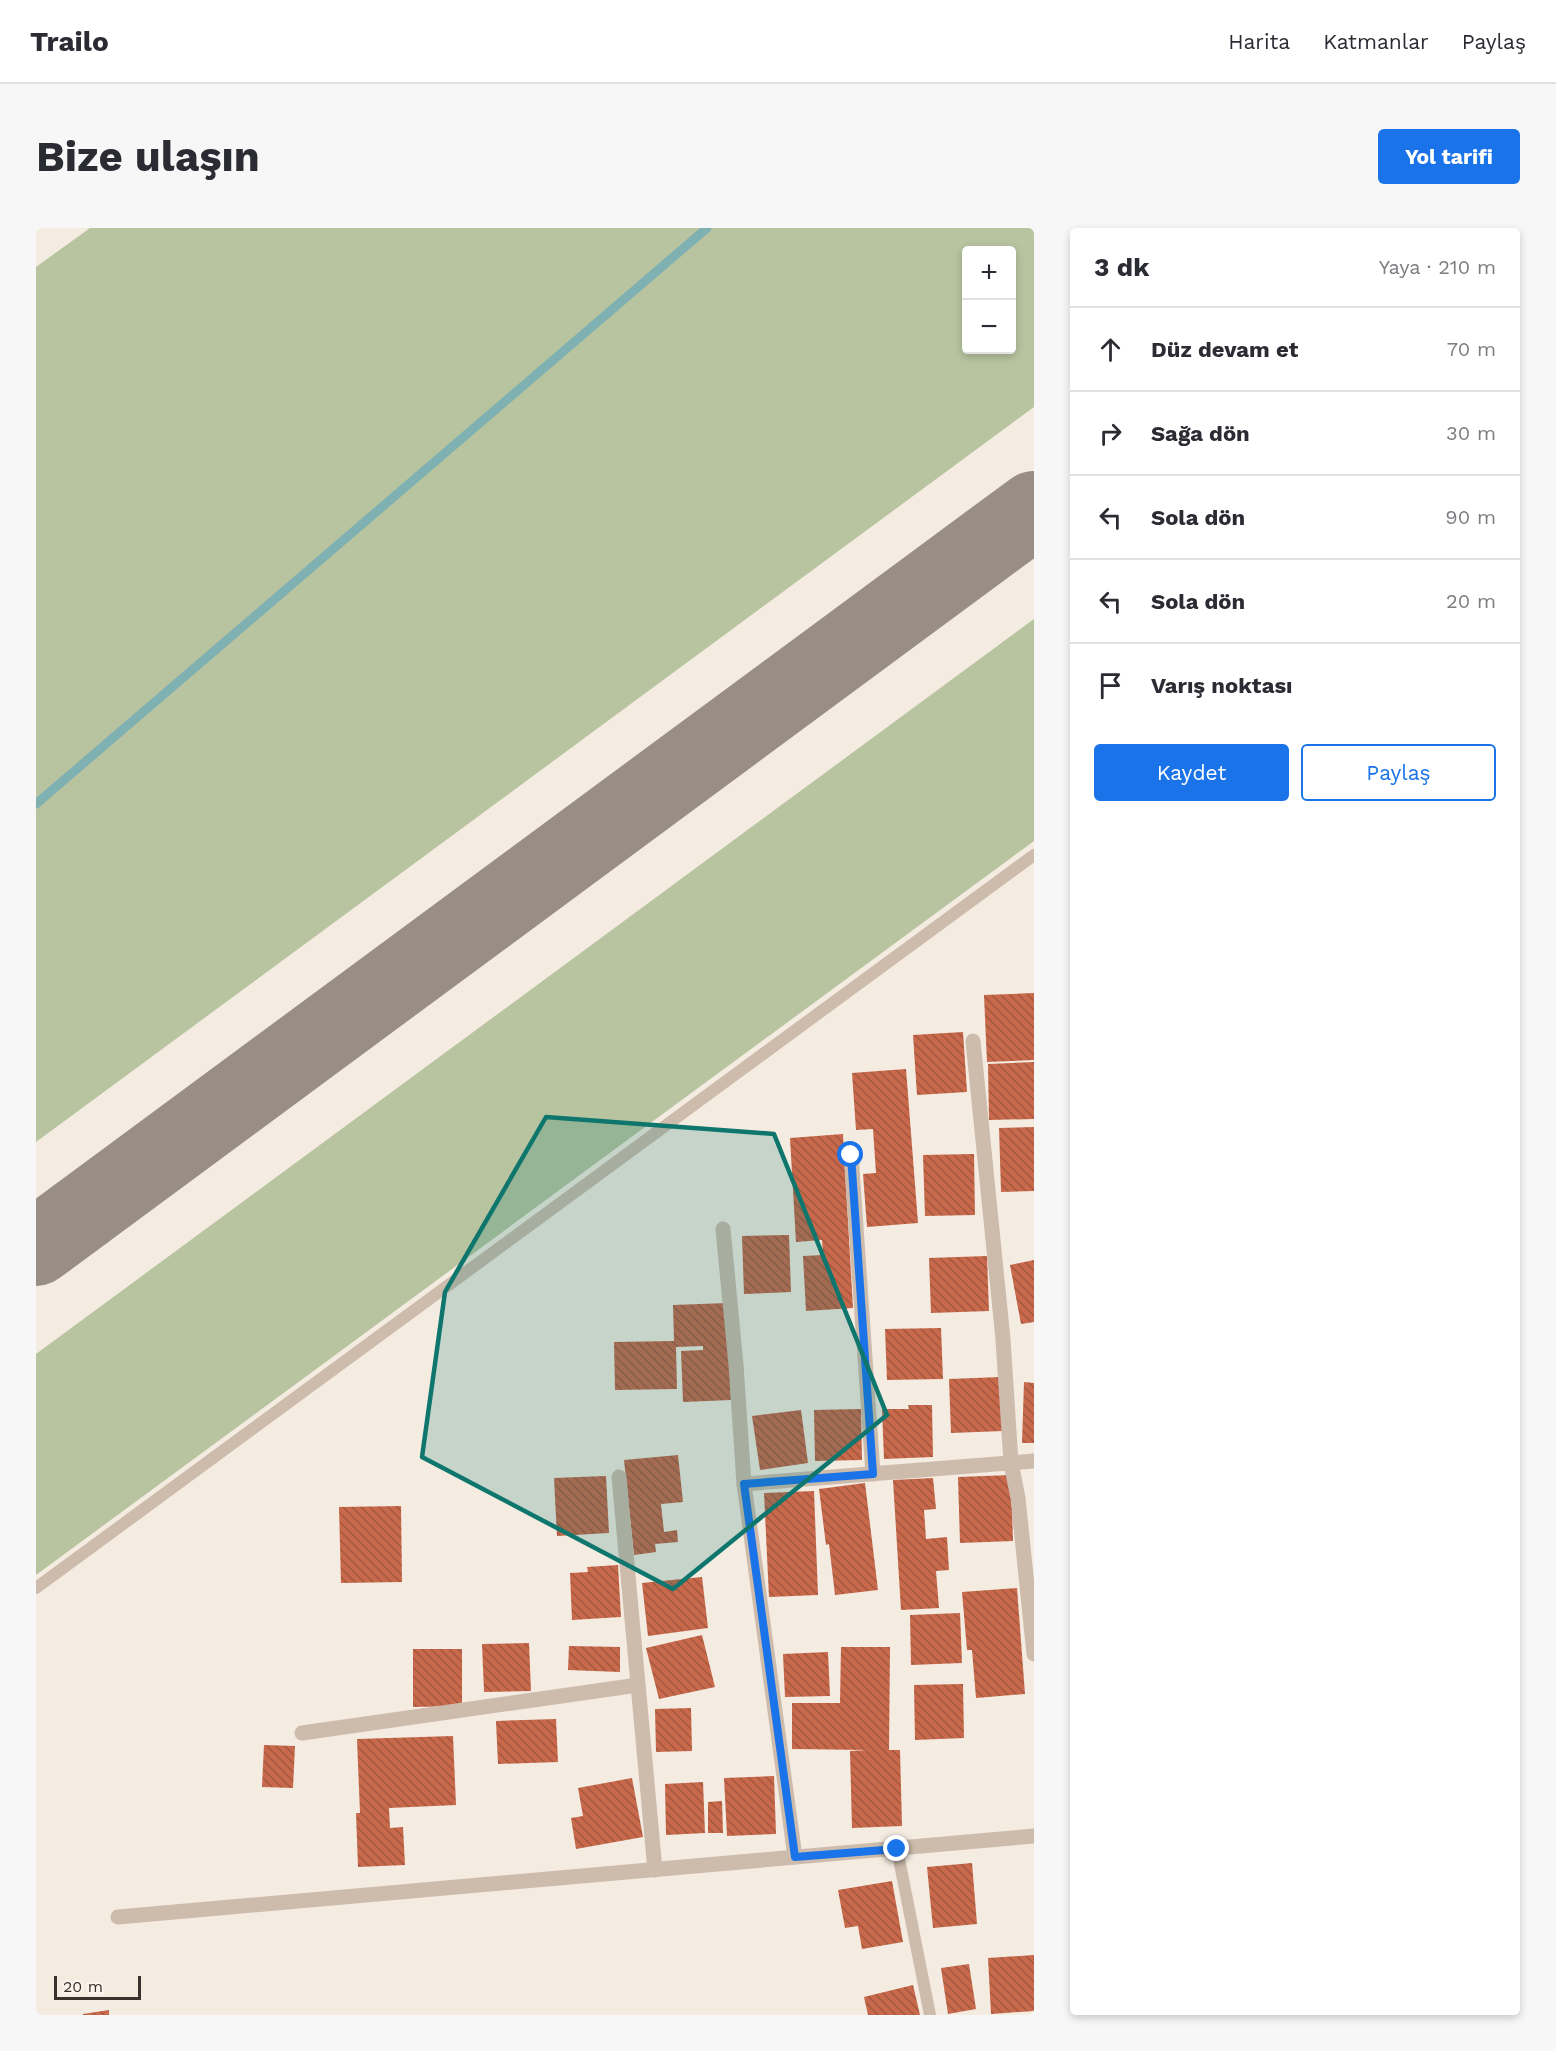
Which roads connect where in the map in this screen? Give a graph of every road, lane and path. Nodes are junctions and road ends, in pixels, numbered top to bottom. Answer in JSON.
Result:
{"nodes":[{"id":1,"x":1034,"y":855,"type":"edge"},
{"id":2,"x":973,"y":1041,"type":"dead end"},
{"id":3,"x":851,"y":1155,"type":"dead end"},
{"id":4,"x":723,"y":1229,"type":"dead end"},
{"id":5,"x":1034,"y":1461,"type":"edge"},
{"id":6,"x":1011,"y":1462,"type":"junction"},
{"id":7,"x":873,"y":1474,"type":"junction"},
{"id":8,"x":619,"y":1477,"type":"dead end"},
{"id":9,"x":744,"y":1484,"type":"junction"},
{"id":10,"x":36,"y":1588,"type":"edge"},
{"id":11,"x":1034,"y":1654,"type":"edge"},
{"id":12,"x":638,"y":1685,"type":"junction"},
{"id":13,"x":302,"y":1733,"type":"dead end"},
{"id":14,"x":1034,"y":1836,"type":"edge"},
{"id":15,"x":897,"y":1849,"type":"junction"},
{"id":16,"x":795,"y":1857,"type":"junction"},
{"id":17,"x":655,"y":1869,"type":"junction"},
{"id":18,"x":118,"y":1917,"type":"dead end"},
{"id":19,"x":930,"y":2015,"type":"edge"}],
"edges":[{"from":1,"to":10,"type":"lane"},
{"from":2,"to":6,"type":"street"},
{"from":3,"to":7,"type":"street"},
{"from":4,"to":9,"type":"street"},
{"from":5,"to":6,"type":"street"},
{"from":6,"to":7,"type":"street"},
{"from":6,"to":11,"type":"street"},
{"from":7,"to":9,"type":"street"},
{"from":8,"to":12,"type":"street"},
{"from":9,"to":16,"type":"street"},
{"from":12,"to":13,"type":"street"},
{"from":12,"to":17,"type":"street"},
{"from":14,"to":15,"type":"street"},
{"from":15,"to":16,"type":"street"},
{"from":15,"to":19,"type":"lane"},
{"from":16,"to":17,"type":"street"},
{"from":17,"to":18,"type":"street"}]}
